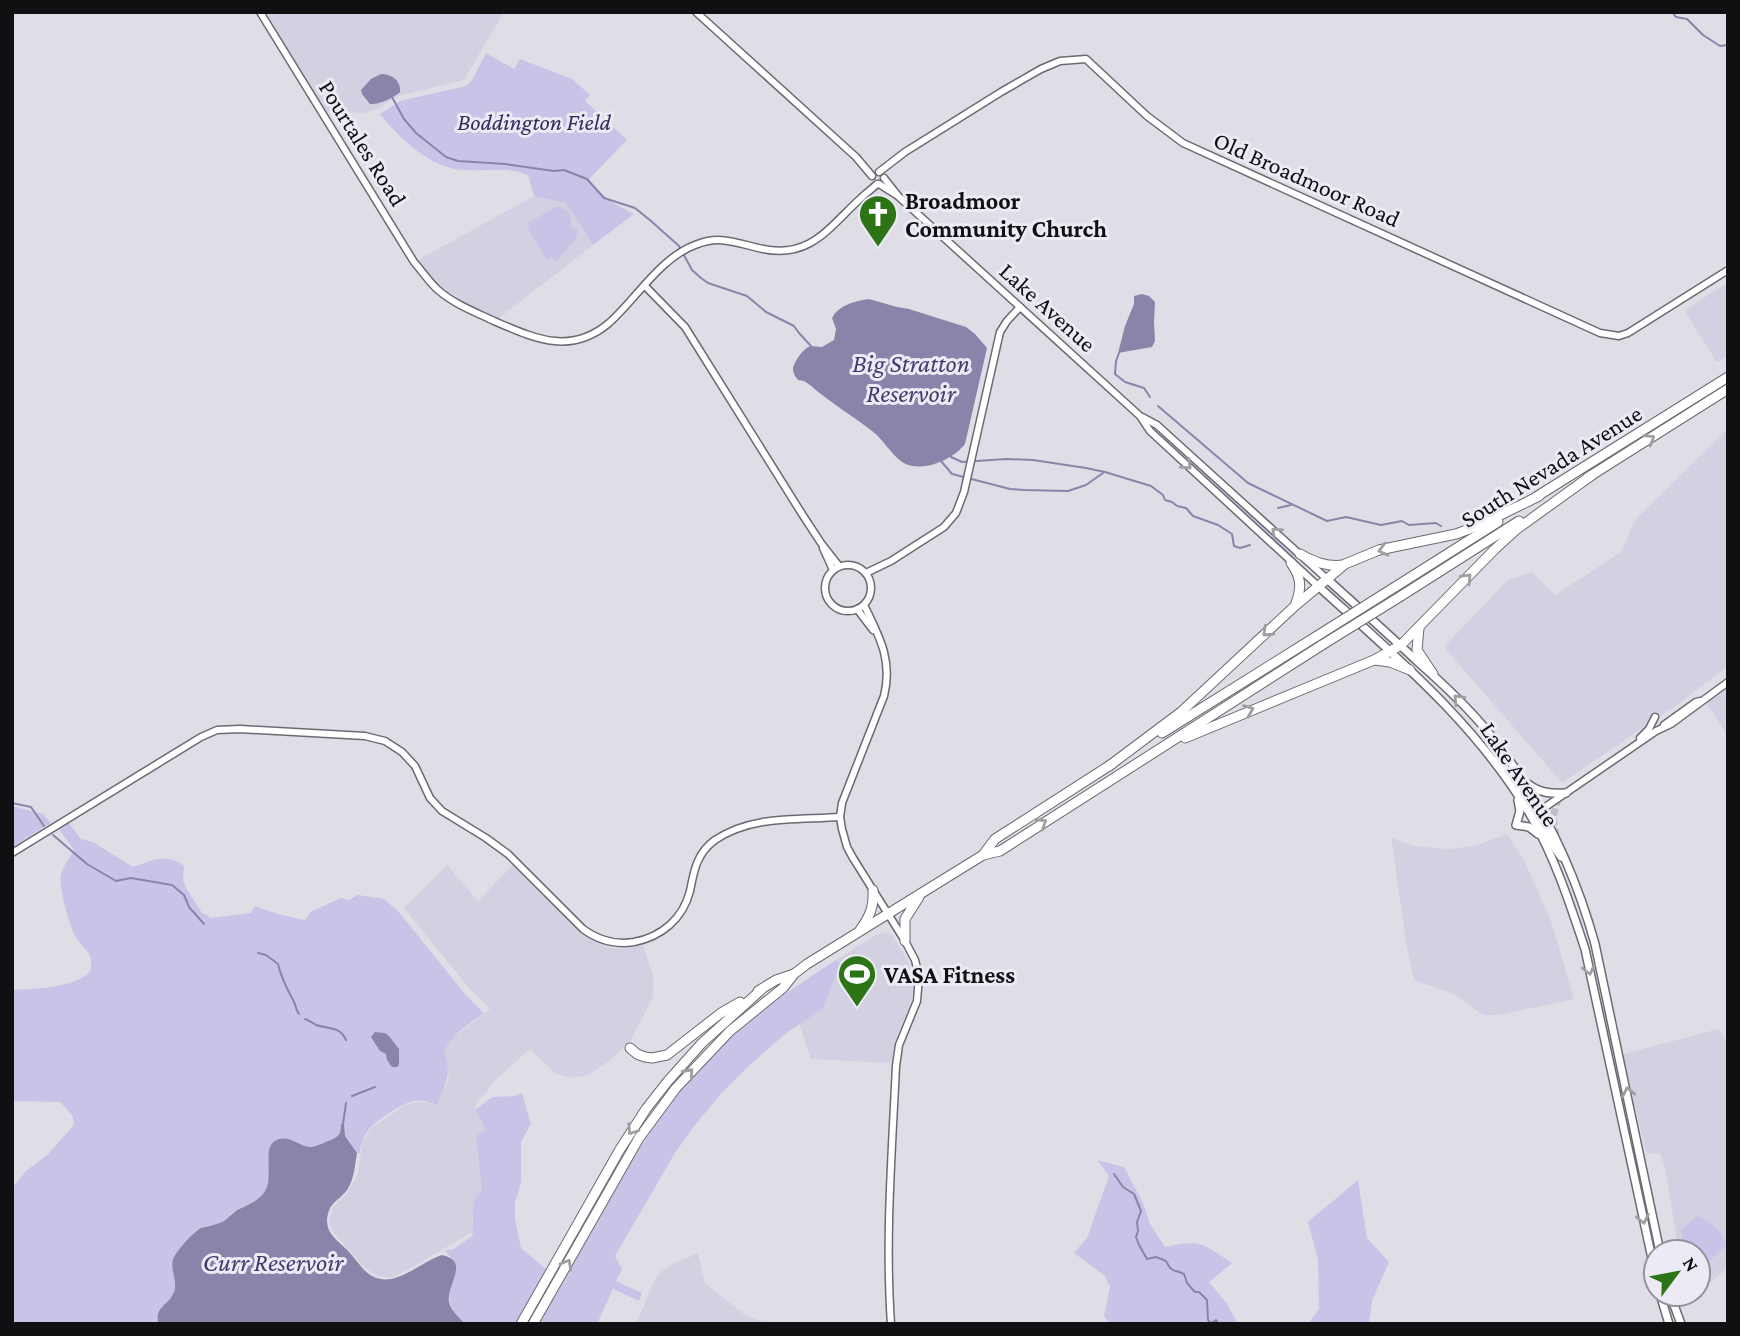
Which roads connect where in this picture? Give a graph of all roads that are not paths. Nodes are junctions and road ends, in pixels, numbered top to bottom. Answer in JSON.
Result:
{"nodes":[{"id":1,"x":260,"y":12,"type":"edge"},
{"id":2,"x":696,"y":12,"type":"edge"},
{"id":3,"x":878,"y":178,"type":"junction"},
{"id":4,"x":1728,"y":270,"type":"edge"},
{"id":5,"x":645,"y":286,"type":"junction"},
{"id":6,"x":1020,"y":307,"type":"junction"},
{"id":7,"x":1728,"y":377,"type":"edge"},
{"id":8,"x":1728,"y":389,"type":"edge"},
{"id":9,"x":1140,"y":416,"type":"junction"},
{"id":10,"x":1592,"y":475,"type":"junction"},
{"id":11,"x":1539,"y":496,"type":"junction"},
{"id":12,"x":1300,"y":554,"type":"junction"},
{"id":13,"x":1291,"y":563,"type":"junction"},
{"id":14,"x":1345,"y":564,"type":"junction"},
{"id":15,"x":836,"y":568,"type":"junction"},
{"id":16,"x":868,"y":575,"type":"junction"},
{"id":17,"x":1327,"y":579,"type":"junction"},
{"id":18,"x":1318,"y":586,"type":"junction"},
{"id":19,"x":1398,"y":592,"type":"junction"},
{"id":20,"x":1296,"y":605,"type":"junction"},
{"id":21,"x":861,"y":607,"type":"junction"},
{"id":22,"x":1419,"y":627,"type":"junction"},
{"id":23,"x":1320,"y":640,"type":"junction"},
{"id":24,"x":1401,"y":645,"type":"junction"},
{"id":25,"x":1390,"y":652,"type":"junction"},
{"id":26,"x":1374,"y":660,"type":"junction"},
{"id":27,"x":1410,"y":670,"type":"junction"},
{"id":28,"x":1433,"y":674,"type":"junction"},
{"id":29,"x":1728,"y":682,"type":"edge"},
{"id":30,"x":1655,"y":717,"type":"dead end"},
{"id":31,"x":1485,"y":750,"type":"junction"},
{"id":32,"x":1628,"y":750,"type":"junction"},
{"id":33,"x":1142,"y":759,"type":"junction"},
{"id":34,"x":1109,"y":766,"type":"junction"},
{"id":35,"x":1522,"y":779,"type":"junction"},
{"id":36,"x":1515,"y":793,"type":"junction"},
{"id":37,"x":1566,"y":793,"type":"junction"},
{"id":38,"x":1536,"y":813,"type":"junction"},
{"id":39,"x":840,"y":817,"type":"junction"},
{"id":40,"x":1541,"y":837,"type":"junction"},
{"id":41,"x":12,"y":853,"type":"edge"},
{"id":42,"x":983,"y":855,"type":"junction"},
{"id":43,"x":873,"y":890,"type":"junction"},
{"id":44,"x":920,"y":895,"type":"junction"},
{"id":45,"x":889,"y":915,"type":"junction"},
{"id":46,"x":858,"y":933,"type":"junction"},
{"id":47,"x":905,"y":940,"type":"junction"},
{"id":48,"x":794,"y":974,"type":"junction"},
{"id":49,"x":761,"y":990,"type":"junction"},
{"id":50,"x":629,"y":1048,"type":"dead end"},
{"id":51,"x":1648,"y":1238,"type":"edge"},
{"id":52,"x":1657,"y":1238,"type":"edge"},
{"id":53,"x":521,"y":1324,"type":"edge"},
{"id":54,"x":533,"y":1324,"type":"edge"},
{"id":55,"x":891,"y":1324,"type":"edge"}],
"edges":[{"from":1,"to":5,"type":"street","name":"Pourtales Road"},
{"from":2,"to":3,"type":"street","name":"Lake Avenue"},
{"from":3,"to":4,"type":"street","name":"Old Broadmoor Road"},
{"from":3,"to":5,"type":"street","name":"Old Broadmoor Road"},
{"from":3,"to":6,"type":"street","name":"Lake Avenue"},
{"from":5,"to":15,"type":"street"},
{"from":6,"to":9,"type":"street","name":"Lake Avenue"},
{"from":6,"to":16,"type":"street"},
{"from":7,"to":11,"type":"highway","name":"South Nevada Avenue"},
{"from":10,"to":8,"type":"highway","name":"South Nevada Avenue","one_way":true},
{"from":12,"to":9,"type":"street","name":"Lake Avenue","one_way":true},
{"from":9,"to":13,"type":"street","name":"Lake Avenue","one_way":true},
{"from":10,"to":19,"type":"highway","name":"South Nevada Avenue"},
{"from":22,"to":10,"type":"highway","one_way":true},
{"from":11,"to":14,"type":"highway","one_way":true},
{"from":11,"to":19,"type":"highway","name":"South Nevada Avenue"},
{"from":12,"to":14,"type":"highway"},
{"from":12,"to":17,"type":"street","name":"Lake Avenue"},
{"from":13,"to":18,"type":"street","name":"Lake Avenue"},
{"from":13,"to":20,"type":"highway"},
{"from":14,"to":17,"type":"highway"},
{"from":15,"to":16,"type":"street"},
{"from":15,"to":21,"type":"street"},
{"from":16,"to":21,"type":"street"},
{"from":17,"to":18,"type":"highway"},
{"from":17,"to":24,"type":"main road","name":"Lake Avenue"},
{"from":18,"to":20,"type":"highway"},
{"from":18,"to":25,"type":"main road","name":"Lake Avenue"},
{"from":19,"to":23,"type":"highway","bridge":true},
{"from":20,"to":34,"type":"highway","one_way":true},
{"from":21,"to":39,"type":"street"},
{"from":22,"to":24,"type":"highway"},
{"from":22,"to":28,"type":"highway"},
{"from":23,"to":33,"type":"highway"},
{"from":23,"to":34,"type":"highway"},
{"from":24,"to":25,"type":"highway"},
{"from":24,"to":28,"type":"main road","name":"Lake Avenue"},
{"from":25,"to":26,"type":"highway"},
{"from":25,"to":27,"type":"main road","name":"Lake Avenue"},
{"from":26,"to":27,"type":"highway"},
{"from":33,"to":26,"type":"highway","one_way":true},
{"from":27,"to":31,"type":"main road","name":"Lake Avenue"},
{"from":35,"to":28,"type":"main road","name":"Lake Avenue","one_way":true},
{"from":29,"to":32,"type":"street"},
{"from":30,"to":32,"type":"street"},
{"from":31,"to":36,"type":"main road","name":"Lake Avenue"},
{"from":31,"to":38,"type":"main road"},
{"from":32,"to":37,"type":"street"},
{"from":42,"to":33,"type":"highway","one_way":true},
{"from":34,"to":42,"type":"highway"},
{"from":35,"to":37,"type":"main road"},
{"from":35,"to":38,"type":"main road","name":"Lake Avenue"},
{"from":36,"to":38,"type":"main road","name":"Lake Avenue"},
{"from":36,"to":40,"type":"main road"},
{"from":37,"to":38,"type":"street"},
{"from":38,"to":40,"type":"main road","name":"Lake Avenue"},
{"from":52,"to":38,"type":"main road","name":"Lake Avenue","one_way":true},
{"from":39,"to":41,"type":"street"},
{"from":39,"to":43,"type":"street"},
{"from":40,"to":51,"type":"main road","name":"Lake Avenue","one_way":true},
{"from":42,"to":44,"type":"highway"},
{"from":43,"to":45,"type":"street"},
{"from":43,"to":46,"type":"highway"},
{"from":44,"to":45,"type":"highway"},
{"from":44,"to":47,"type":"highway"},
{"from":45,"to":46,"type":"highway"},
{"from":45,"to":47,"type":"street"},
{"from":46,"to":48,"type":"highway"},
{"from":47,"to":55,"type":"street"},
{"from":48,"to":49,"type":"highway"},
{"from":54,"to":48,"type":"highway","one_way":true},
{"from":49,"to":50,"type":"highway"},
{"from":49,"to":53,"type":"highway","one_way":true}]}
